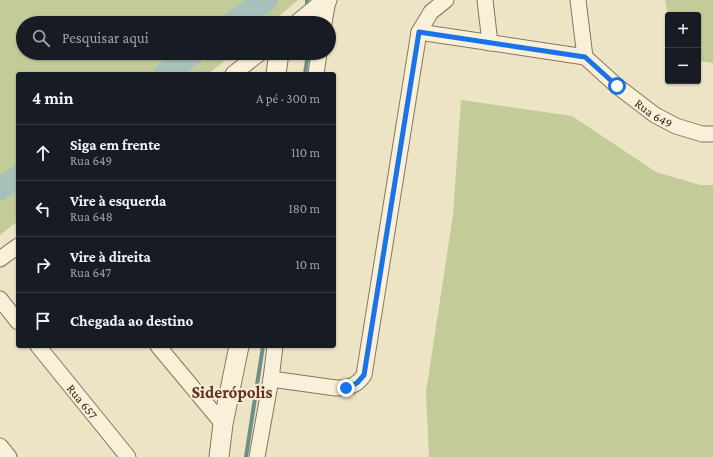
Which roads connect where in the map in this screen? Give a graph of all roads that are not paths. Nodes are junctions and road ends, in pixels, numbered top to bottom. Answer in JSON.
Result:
{"nodes":[{"id":1,"x":446,"y":0,"type":"edge"},
{"id":2,"x":485,"y":0,"type":"edge"},
{"id":3,"x":578,"y":0,"type":"edge"},
{"id":4,"x":323,"y":8,"type":"edge"},
{"id":5,"x":310,"y":16,"type":"edge"},
{"id":6,"x":419,"y":32,"type":"junction"},
{"id":7,"x":490,"y":43,"type":"junction"},
{"id":8,"x":585,"y":57,"type":"junction"},
{"id":9,"x":251,"y":60,"type":"edge"},
{"id":10,"x":278,"y":60,"type":"edge"},
{"id":11,"x":318,"y":60,"type":"edge"},
{"id":12,"x":236,"y":72,"type":"edge"},
{"id":13,"x":276,"y":72,"type":"edge"},
{"id":14,"x":316,"y":72,"type":"edge"},
{"id":15,"x":713,"y":134,"type":"edge"},
{"id":16,"x":16,"y":247,"type":"edge"},
{"id":17,"x":0,"y":259,"type":"edge"},
{"id":18,"x":0,"y":300,"type":"edge"},
{"id":19,"x":16,"y":320,"type":"edge"},
{"id":20,"x":40,"y":348,"type":"edge"},
{"id":21,"x":160,"y":348,"type":"edge"},
{"id":22,"x":239,"y":348,"type":"edge"},
{"id":23,"x":275,"y":348,"type":"edge"},
{"id":24,"x":271,"y":379,"type":"junction"},
{"id":25,"x":223,"y":424,"type":"junction"},
{"id":26,"x":0,"y":446,"type":"edge"},
{"id":27,"x":9,"y":457,"type":"edge"},
{"id":28,"x":128,"y":457,"type":"edge"},
{"id":29,"x":219,"y":457,"type":"edge"},
{"id":30,"x":257,"y":457,"type":"edge"}],
"edges":[{"from":1,"to":6,"type":"street"},
{"from":2,"to":7,"type":"street"},
{"from":3,"to":8,"type":"street"},
{"from":4,"to":5,"type":"street"},
{"from":6,"to":7,"type":"street"},
{"from":6,"to":24,"type":"street"},
{"from":7,"to":8,"type":"street"},
{"from":8,"to":15,"type":"street","name":"Rua 649"},
{"from":9,"to":12,"type":"street"},
{"from":10,"to":13,"type":"street"},
{"from":11,"to":14,"type":"street"},
{"from":16,"to":17,"type":"street"},
{"from":18,"to":19,"type":"street"},
{"from":20,"to":28,"type":"street","name":"Rua 657"},
{"from":21,"to":25,"type":"street"},
{"from":22,"to":25,"type":"street"},
{"from":23,"to":24,"type":"street"},
{"from":24,"to":30,"type":"street"},
{"from":25,"to":29,"type":"street"},
{"from":26,"to":27,"type":"street"}]}
